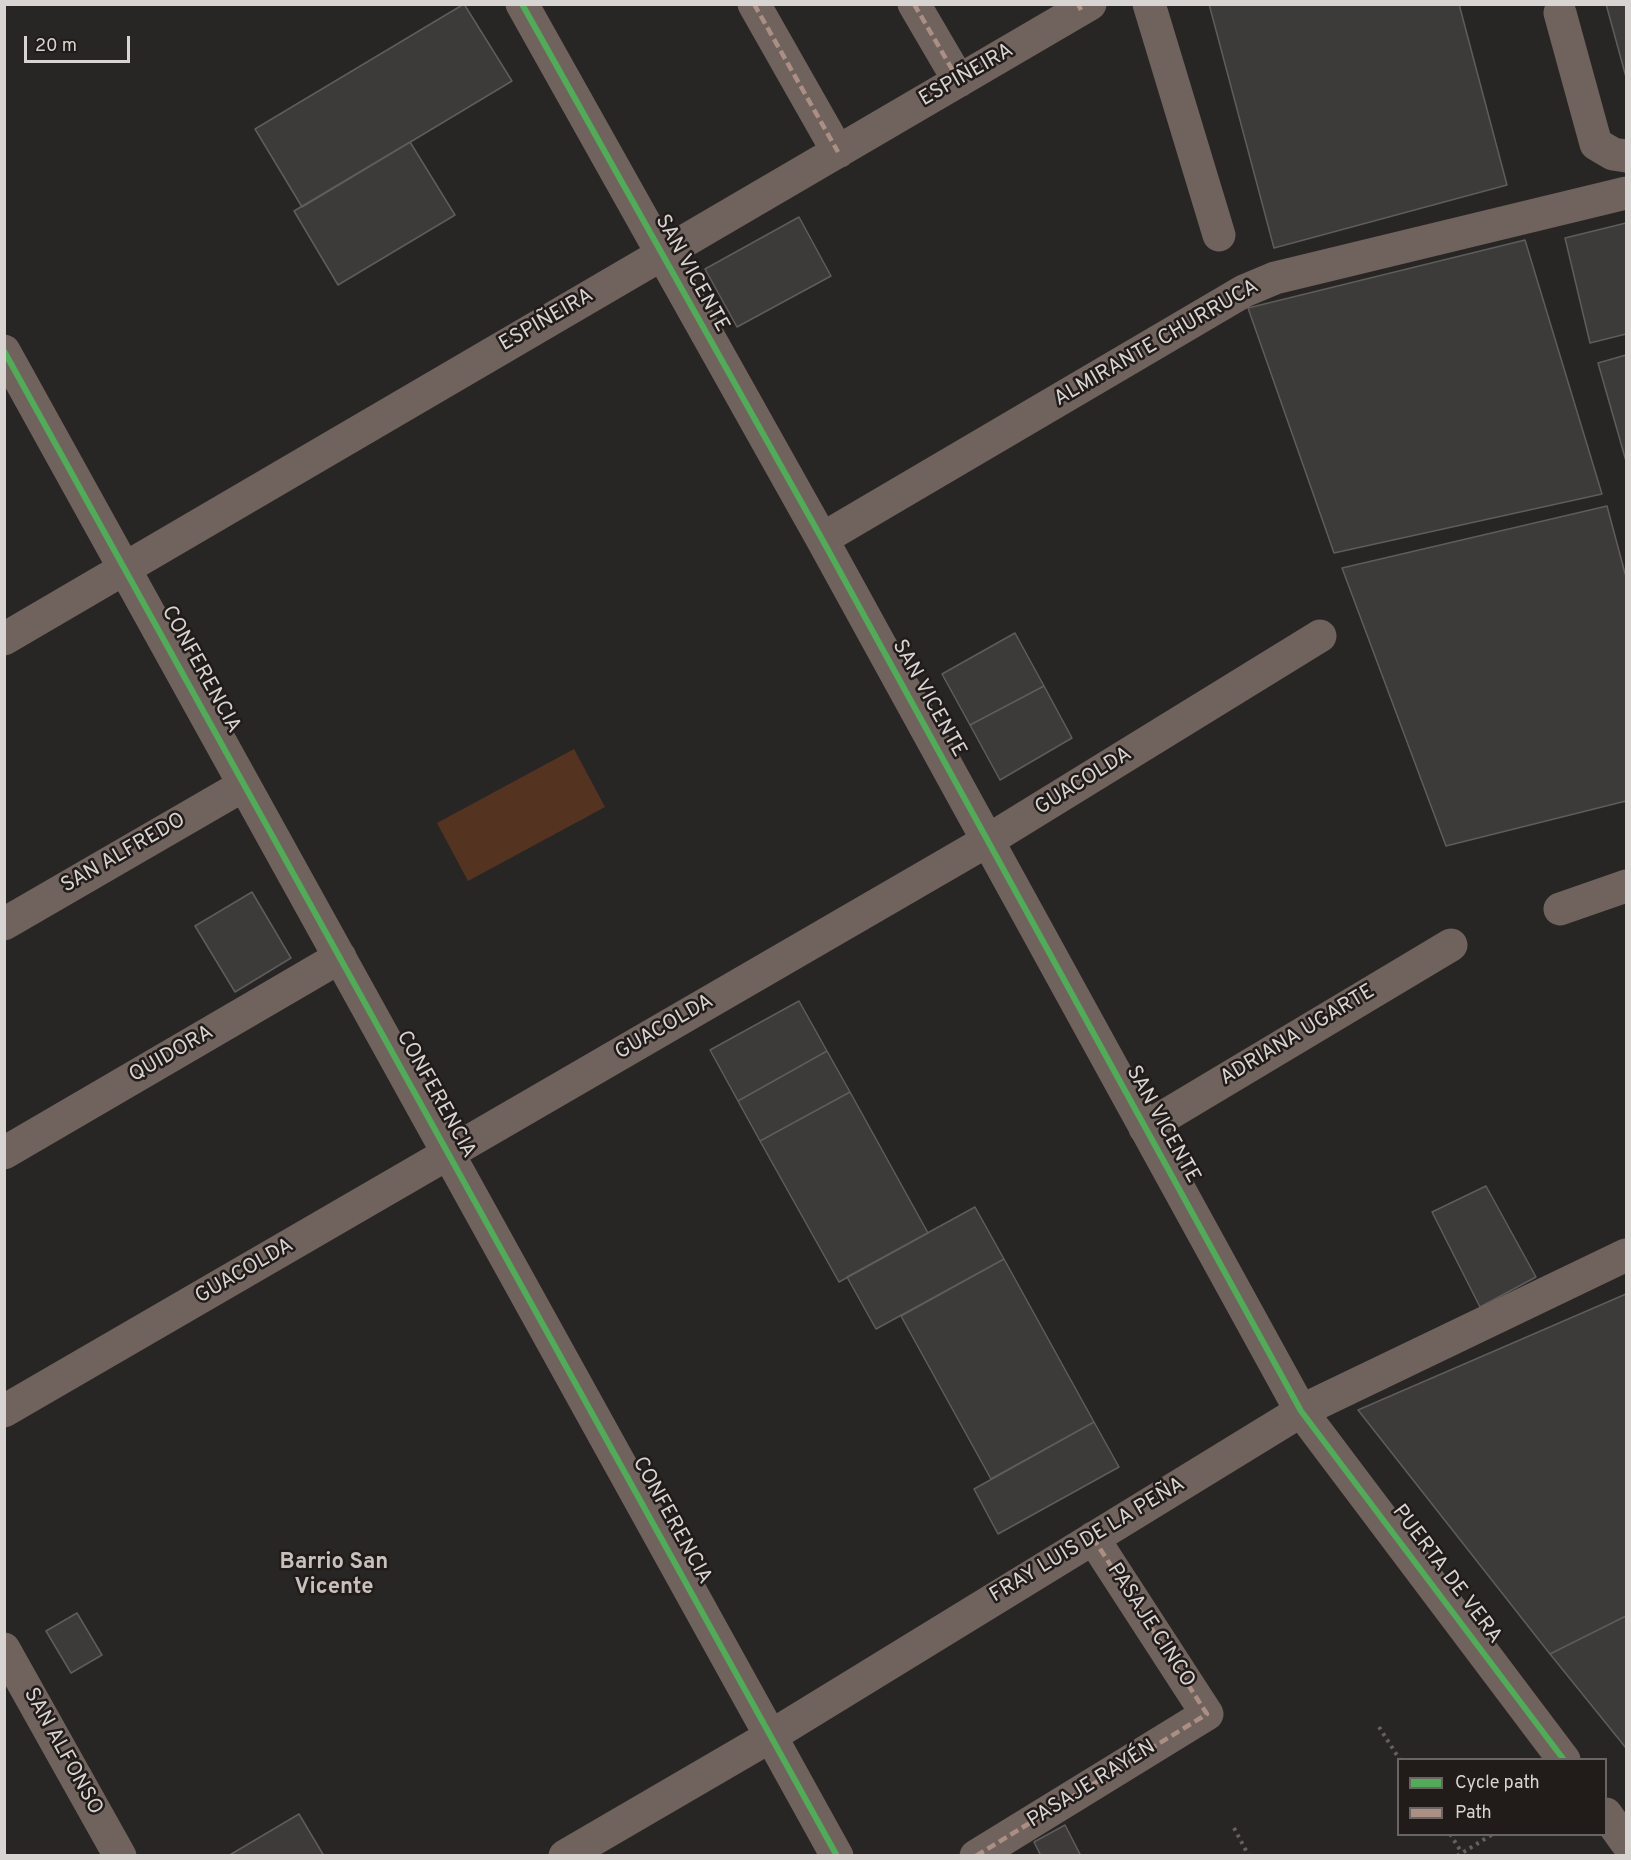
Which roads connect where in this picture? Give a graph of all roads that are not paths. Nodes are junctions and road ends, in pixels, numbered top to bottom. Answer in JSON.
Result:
{"nodes":[{"id":1,"x":522,"y":4,"type":"edge"},
{"id":2,"x":754,"y":4,"type":"edge"},
{"id":3,"x":914,"y":4,"type":"edge"},
{"id":4,"x":1149,"y":4,"type":"edge"},
{"id":5,"x":1083,"y":6,"type":"edge"},
{"id":6,"x":1560,"y":13,"type":"dead end"},
{"id":7,"x":959,"y":81,"type":"junction"},
{"id":8,"x":838,"y":152,"type":"junction"},
{"id":9,"x":1626,"y":156,"type":"edge"},
{"id":10,"x":1626,"y":193,"type":"edge"},
{"id":11,"x":1219,"y":235,"type":"dead end"},
{"id":12,"x":661,"y":255,"type":"junction"},
{"id":13,"x":4,"y":351,"type":"edge"},
{"id":14,"x":822,"y":539,"type":"junction"},
{"id":15,"x":125,"y":569,"type":"junction"},
{"id":16,"x":1320,"y":636,"type":"dead end"},
{"id":17,"x":4,"y":639,"type":"edge"},
{"id":18,"x":244,"y":785,"type":"junction"},
{"id":19,"x":987,"y":841,"type":"junction"},
{"id":20,"x":1626,"y":886,"type":"edge"},
{"id":21,"x":1560,"y":909,"type":"dead end"},
{"id":22,"x":4,"y":924,"type":"edge"},
{"id":23,"x":1451,"y":945,"type":"dead end"},
{"id":24,"x":340,"y":957,"type":"junction"},
{"id":25,"x":1145,"y":1128,"type":"junction"},
{"id":26,"x":4,"y":1153,"type":"edge"},
{"id":27,"x":448,"y":1153,"type":"junction"},
{"id":28,"x":1626,"y":1255,"type":"edge"},
{"id":29,"x":4,"y":1411,"type":"edge"},
{"id":30,"x":1301,"y":1411,"type":"junction"},
{"id":31,"x":1094,"y":1538,"type":"junction"},
{"id":32,"x":4,"y":1649,"type":"edge"},
{"id":33,"x":1207,"y":1714,"type":"joint"},
{"id":34,"x":771,"y":1736,"type":"junction"},
{"id":35,"x":1562,"y":1758,"type":"edge"},
{"id":36,"x":1607,"y":1817,"type":"edge"},
{"id":37,"x":1626,"y":1842,"type":"edge"},
{"id":38,"x":120,"y":1856,"type":"edge"},
{"id":39,"x":565,"y":1856,"type":"edge"},
{"id":40,"x":837,"y":1856,"type":"edge"},
{"id":41,"x":976,"y":1856,"type":"edge"}],
"edges":[{"from":1,"to":12,"type":"street","name":"SAN VICENTE"},
{"from":2,"to":8,"type":"street"},
{"from":3,"to":7,"type":"street"},
{"from":4,"to":11,"type":"street"},
{"from":5,"to":7,"type":"street","name":"ESPIÑEIRA"},
{"from":6,"to":9,"type":"street"},
{"from":7,"to":8,"type":"street","name":"ESPIÑEIRA"},
{"from":8,"to":12,"type":"street","name":"ESPIÑEIRA"},
{"from":10,"to":14,"type":"street","name":"ALMIRANTE CHURRUCA"},
{"from":12,"to":14,"type":"street","name":"SAN VICENTE"},
{"from":12,"to":15,"type":"street","name":"ESPIÑEIRA"},
{"from":13,"to":15,"type":"street","name":"CONFERENCIA"},
{"from":14,"to":19,"type":"street","name":"SAN VICENTE"},
{"from":15,"to":17,"type":"street","name":"ESPIÑEIRA"},
{"from":15,"to":18,"type":"street","name":"CONFERENCIA"},
{"from":16,"to":19,"type":"street","name":"GUACOLDA"},
{"from":18,"to":22,"type":"street","name":"SAN ALFREDO"},
{"from":18,"to":24,"type":"street","name":"CONFERENCIA"},
{"from":19,"to":25,"type":"street","name":"SAN VICENTE"},
{"from":19,"to":27,"type":"street","name":"GUACOLDA"},
{"from":20,"to":21,"type":"street"},
{"from":23,"to":25,"type":"street","name":"ADRIANA UGARTE"},
{"from":24,"to":26,"type":"street","name":"QUIDORA"},
{"from":24,"to":27,"type":"street","name":"CONFERENCIA"},
{"from":25,"to":30,"type":"street","name":"SAN VICENTE"},
{"from":27,"to":29,"type":"street","name":"GUACOLDA"},
{"from":27,"to":34,"type":"street","name":"CONFERENCIA"},
{"from":28,"to":30,"type":"street","name":"FRAY LUIS DE LA PEÑA"},
{"from":30,"to":31,"type":"street","name":"FRAY LUIS DE LA PEÑA"},
{"from":30,"to":35,"type":"street","name":"PUERTA DE VERA"},
{"from":31,"to":33,"type":"street","name":"PASAJE CINCO"},
{"from":31,"to":34,"type":"street","name":"FRAY LUIS DE LA PEÑA"},
{"from":32,"to":38,"type":"street","name":"SAN ALFONSO"},
{"from":33,"to":41,"type":"street","name":"PASAJE RAYÉN"},
{"from":34,"to":39,"type":"street","name":"FRAY LUIS DE LA PEÑA"},
{"from":34,"to":40,"type":"street","name":"CONFERENCIA"},
{"from":36,"to":37,"type":"street"}]}
